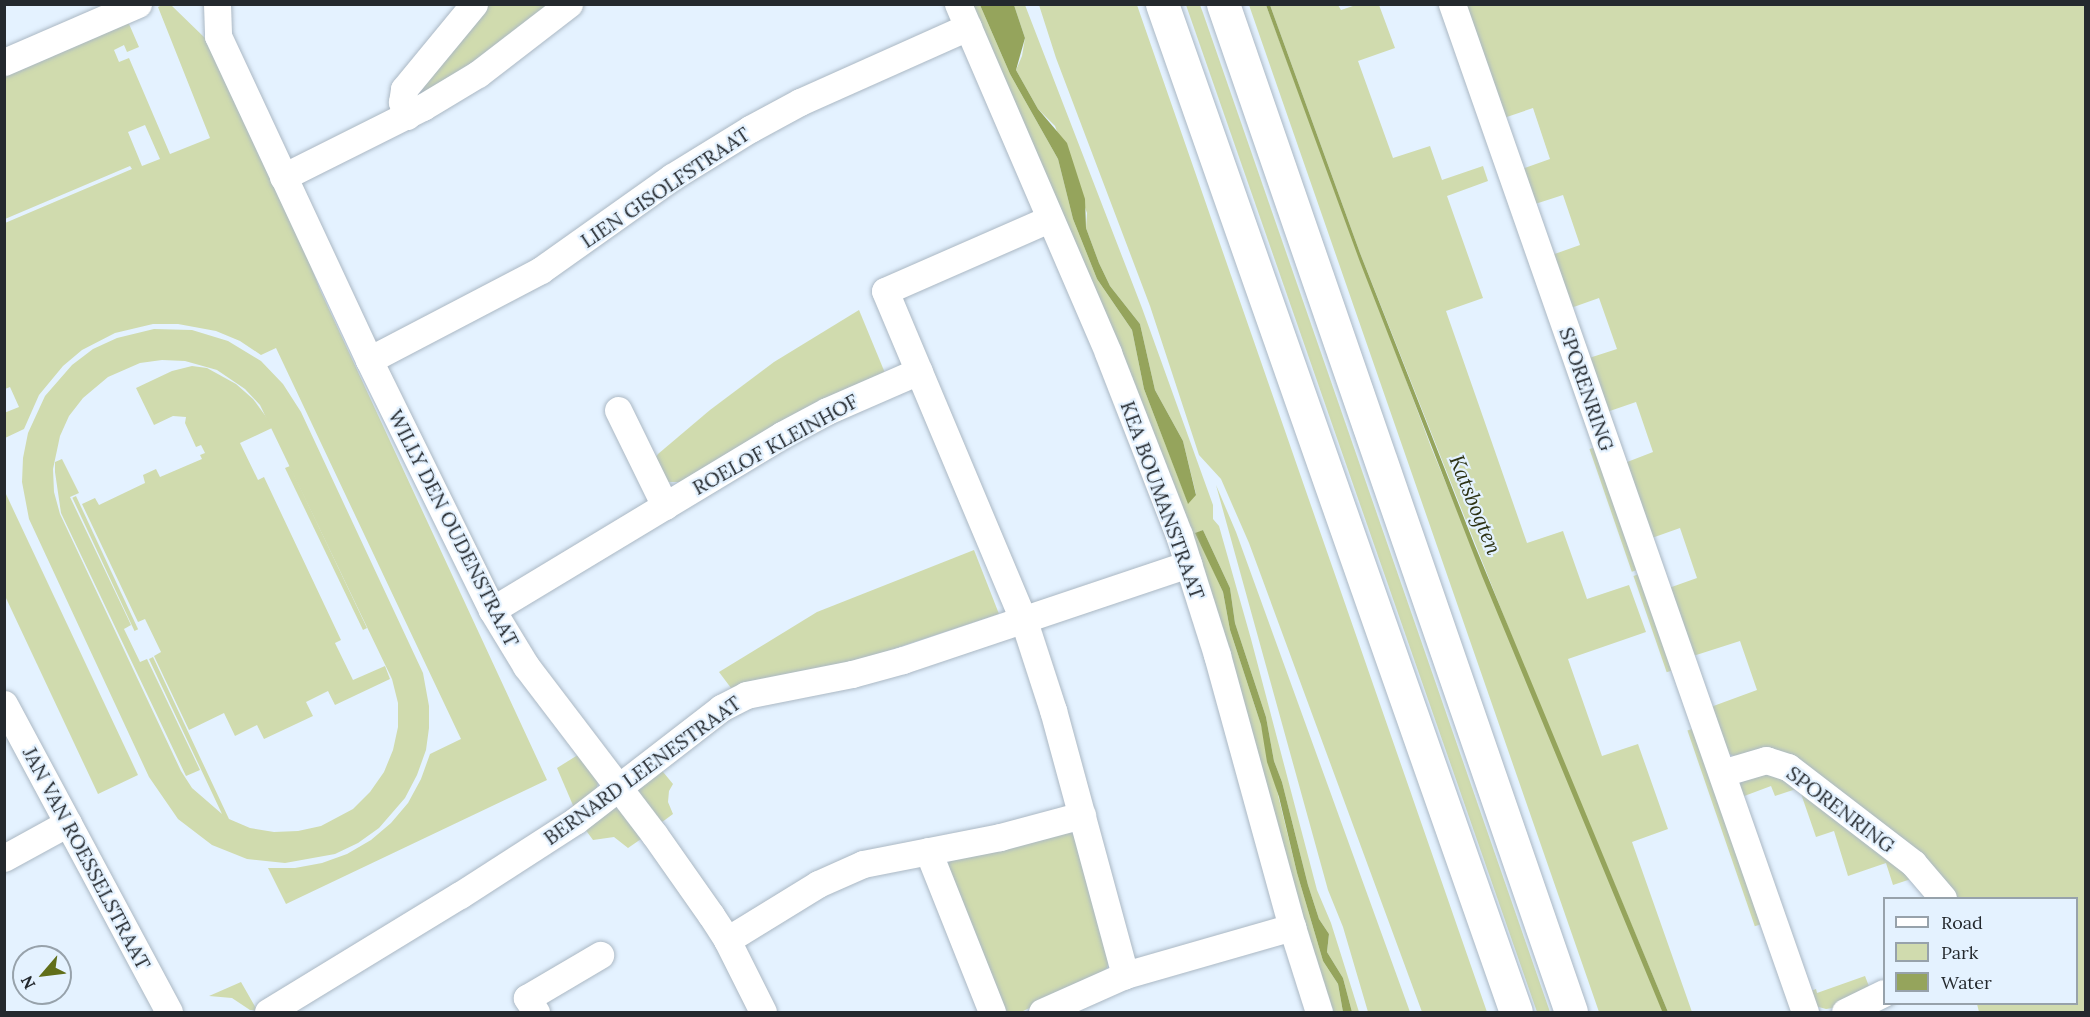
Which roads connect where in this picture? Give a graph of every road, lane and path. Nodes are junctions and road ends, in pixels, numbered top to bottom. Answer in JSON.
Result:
{"nodes":[{"id":1,"x":138,"y":4,"type":"edge"},
{"id":2,"x":217,"y":4,"type":"edge"},
{"id":3,"x":474,"y":4,"type":"edge"},
{"id":4,"x":569,"y":4,"type":"edge"},
{"id":5,"x":1162,"y":4,"type":"edge"},
{"id":6,"x":1223,"y":4,"type":"edge"},
{"id":7,"x":1452,"y":4,"type":"edge"},
{"id":8,"x":963,"y":16,"type":"edge"},
{"id":9,"x":4,"y":62,"type":"edge"},
{"id":10,"x":407,"y":116,"type":"junction"},
{"id":11,"x":283,"y":177,"type":"junction"},
{"id":12,"x":1049,"y":219,"type":"junction"},
{"id":13,"x":369,"y":360,"type":"junction"},
{"id":14,"x":919,"y":371,"type":"junction"},
{"id":15,"x":618,"y":410,"type":"dead end"},
{"id":16,"x":665,"y":506,"type":"junction"},
{"id":17,"x":1188,"y":564,"type":"junction"},
{"id":18,"x":492,"y":610,"type":"junction"},
{"id":19,"x":1024,"y":621,"type":"junction"},
{"id":20,"x":4,"y":704,"type":"edge"},
{"id":21,"x":1722,"y":773,"type":"junction"},
{"id":22,"x":618,"y":788,"type":"junction"},
{"id":23,"x":1082,"y":815,"type":"junction"},
{"id":24,"x":68,"y":823,"type":"junction"},
{"id":25,"x":928,"y":850,"type":"junction"},
{"id":26,"x":4,"y":858,"type":"edge"},
{"id":27,"x":1942,"y":897,"type":"edge"},
{"id":28,"x":1292,"y":927,"type":"junction"},
{"id":29,"x":727,"y":940,"type":"junction"},
{"id":30,"x":600,"y":955,"type":"dead end"},
{"id":31,"x":1125,"y":975,"type":"junction"},
{"id":32,"x":1883,"y":993,"type":"edge"},
{"id":33,"x":169,"y":1012,"type":"edge"},
{"id":34,"x":268,"y":1012,"type":"edge"},
{"id":35,"x":536,"y":1012,"type":"edge"},
{"id":36,"x":764,"y":1012,"type":"edge"},
{"id":37,"x":992,"y":1012,"type":"edge"},
{"id":38,"x":1042,"y":1012,"type":"edge"},
{"id":39,"x":1319,"y":1012,"type":"edge"},
{"id":40,"x":1516,"y":1012,"type":"edge"},
{"id":41,"x":1571,"y":1012,"type":"edge"},
{"id":42,"x":1805,"y":1012,"type":"edge"},
{"id":43,"x":1845,"y":1012,"type":"edge"}],
"edges":[{"from":1,"to":9,"type":"street"},
{"from":2,"to":11,"type":"street","name":"WILLY DEN OUDENSTRAAT"},
{"from":3,"to":10,"type":"street"},
{"from":4,"to":10,"type":"street"},
{"from":5,"to":40,"type":"highway"},
{"from":6,"to":41,"type":"highway"},
{"from":7,"to":21,"type":"street","name":"SPORENRING"},
{"from":8,"to":12,"type":"street","name":"KEA BOUMANSTRAAT"},
{"from":8,"to":13,"type":"street","name":"LIEN GISOLFSTRAAT"},
{"from":10,"to":11,"type":"street"},
{"from":11,"to":13,"type":"street","name":"WILLY DEN OUDENSTRAAT"},
{"from":12,"to":14,"type":"street"},
{"from":12,"to":17,"type":"street","name":"KEA BOUMANSTRAAT"},
{"from":13,"to":18,"type":"street","name":"WILLY DEN OUDENSTRAAT"},
{"from":14,"to":16,"type":"street","name":"ROELOF KLEINHOF"},
{"from":14,"to":19,"type":"street"},
{"from":15,"to":16,"type":"street"},
{"from":16,"to":18,"type":"street","name":"ROELOF KLEINHOF"},
{"from":17,"to":19,"type":"street","name":"BERNARD LEENESTRAAT"},
{"from":17,"to":28,"type":"street","name":"KEA BOUMANSTRAAT"},
{"from":18,"to":22,"type":"street","name":"WILLY DEN OUDENSTRAAT"},
{"from":19,"to":22,"type":"street","name":"BERNARD LEENESTRAAT"},
{"from":19,"to":23,"type":"street"},
{"from":20,"to":24,"type":"street","name":"JAN VAN ROESSELSTRAAT"},
{"from":21,"to":27,"type":"street","name":"SPORENRING"},
{"from":21,"to":42,"type":"street","name":"SPORENRING"},
{"from":22,"to":29,"type":"street","name":"WILLY DEN OUDENSTRAAT"},
{"from":22,"to":34,"type":"street","name":"BERNARD LEENESTRAAT"},
{"from":23,"to":25,"type":"street"},
{"from":23,"to":31,"type":"street"},
{"from":24,"to":26,"type":"street"},
{"from":24,"to":33,"type":"street","name":"JAN VAN ROESSELSTRAAT"},
{"from":25,"to":29,"type":"street"},
{"from":25,"to":37,"type":"street"},
{"from":28,"to":31,"type":"street"},
{"from":28,"to":39,"type":"street","name":"KEA BOUMANSTRAAT"},
{"from":29,"to":36,"type":"street","name":"WILLY DEN OUDENSTRAAT"},
{"from":30,"to":35,"type":"street"},
{"from":31,"to":38,"type":"street"},
{"from":32,"to":43,"type":"street"}]}
